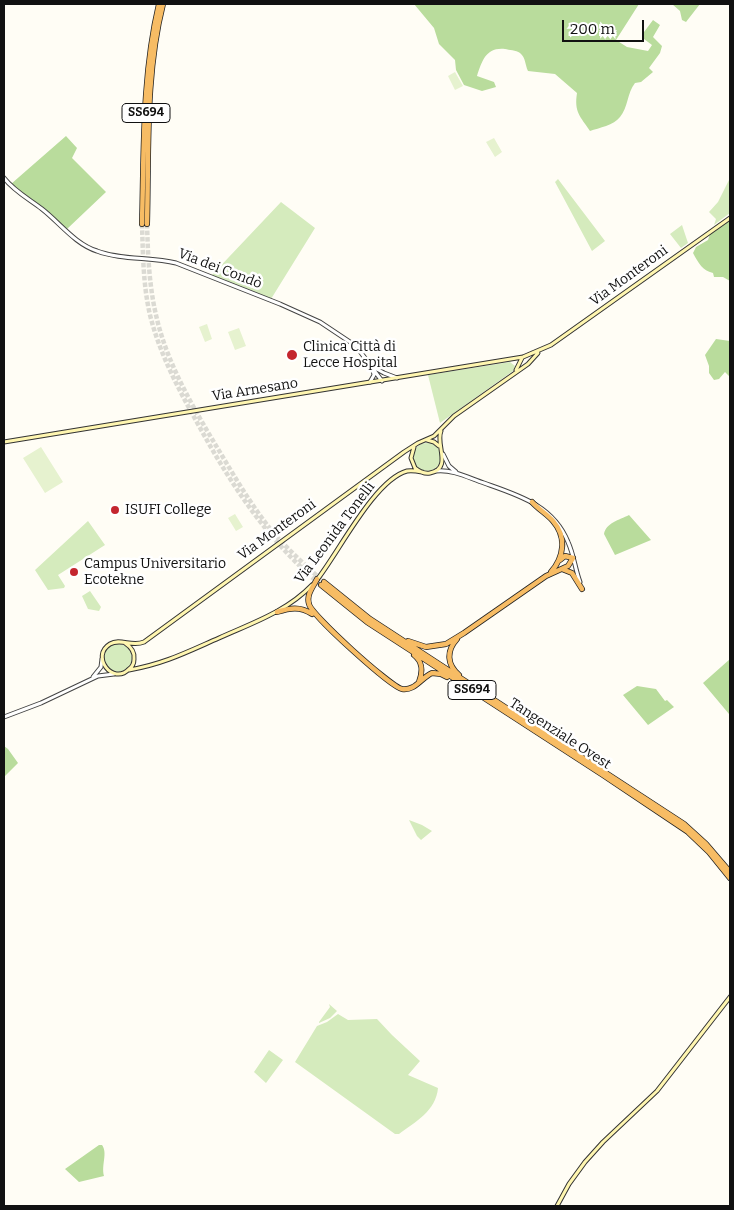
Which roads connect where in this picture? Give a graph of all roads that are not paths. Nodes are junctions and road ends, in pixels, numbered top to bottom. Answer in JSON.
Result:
{"nodes":[{"id":1,"x":161,"y":4,"type":"edge"},
{"id":2,"x":4,"y":178,"type":"edge"},
{"id":3,"x":730,"y":218,"type":"edge"},
{"id":4,"x":145,"y":224,"type":"tunnel mouth"},
{"id":5,"x":540,"y":351,"type":"junction"},
{"id":6,"x":523,"y":357,"type":"junction"},
{"id":7,"x":510,"y":360,"type":"junction"},
{"id":8,"x":373,"y":366,"type":"junction"},
{"id":9,"x":524,"y":366,"type":"junction"},
{"id":10,"x":515,"y":371,"type":"junction"},
{"id":11,"x":400,"y":378,"type":"junction"},
{"id":12,"x":382,"y":381,"type":"junction"},
{"id":13,"x":367,"y":383,"type":"junction"},
{"id":14,"x":444,"y":426,"type":"junction"},
{"id":15,"x":426,"y":440,"type":"junction"},
{"id":16,"x":4,"y":442,"type":"edge"},
{"id":17,"x":416,"y":445,"type":"junction"},
{"id":18,"x":441,"y":448,"type":"junction"},
{"id":19,"x":443,"y":454,"type":"junction"},
{"id":20,"x":422,"y":472,"type":"junction"},
{"id":21,"x":431,"y":473,"type":"junction"},
{"id":22,"x":463,"y":476,"type":"junction"},
{"id":23,"x":532,"y":502,"type":"junction"},
{"id":24,"x":573,"y":558,"type":"junction"},
{"id":25,"x":560,"y":560,"type":"junction"},
{"id":26,"x":558,"y":570,"type":"junction"},
{"id":27,"x":546,"y":576,"type":"junction"},
{"id":28,"x":317,"y":579,"type":"junction"},
{"id":29,"x":582,"y":589,"type":"joint"},
{"id":30,"x":277,"y":612,"type":"junction"},
{"id":31,"x":317,"y":617,"type":"junction"},
{"id":32,"x":370,"y":620,"type":"junction"},
{"id":33,"x":464,"y":633,"type":"junction"},
{"id":34,"x":387,"y":635,"type":"junction"},
{"id":35,"x":125,"y":643,"type":"junction"},
{"id":36,"x":102,"y":658,"type":"junction"},
{"id":37,"x":128,"y":670,"type":"junction"},
{"id":38,"x":114,"y":674,"type":"junction"},
{"id":39,"x":91,"y":679,"type":"junction"},
{"id":40,"x":419,"y":682,"type":"junction"},
{"id":41,"x":486,"y":698,"type":"junction"},
{"id":42,"x":4,"y":716,"type":"edge"},
{"id":43,"x":627,"y":789,"type":"junction"},
{"id":44,"x":730,"y":872,"type":"edge"},
{"id":45,"x":730,"y":878,"type":"edge"},
{"id":46,"x":730,"y":997,"type":"edge"},
{"id":47,"x":557,"y":1206,"type":"edge"}],
"edges":[{"from":1,"to":4,"type":"highway","number":"SS694"},
{"from":2,"to":8,"type":"street","name":"Via dei Condò"},
{"from":3,"to":5,"type":"main road","name":"Via Monteroni"},
{"from":5,"to":6,"type":"main road","name":"Via Monteroni"},
{"from":5,"to":9,"type":"main road","name":"Via Monteroni"},
{"from":6,"to":7,"type":"main road","name":"Via Monteroni"},
{"from":6,"to":9,"type":"main road"},
{"from":6,"to":10,"type":"main road","name":"Via Monteroni"},
{"from":7,"to":10,"type":"main road"},
{"from":7,"to":11,"type":"main road","name":"Via Arnesano"},
{"from":8,"to":11,"type":"street","name":"Via dei Condò"},
{"from":8,"to":12,"type":"street","name":"Via dei Condò"},
{"from":8,"to":13,"type":"street"},
{"from":9,"to":10,"type":"main road","name":"Via Monteroni"},
{"from":10,"to":14,"type":"main road","name":"Via Monteroni"},
{"from":11,"to":12,"type":"main road","name":"Via Arnesano"},
{"from":12,"to":13,"type":"main road","name":"Via Arnesano"},
{"from":13,"to":16,"type":"main road","name":"Via Arnesano"},
{"from":14,"to":15,"type":"main road","name":"Via Monteroni"},
{"from":14,"to":18,"type":"main road"},
{"from":15,"to":17,"type":"main road","name":"Via Monteroni"},
{"from":15,"to":18,"type":"main road"},
{"from":17,"to":20,"type":"main road"},
{"from":17,"to":35,"type":"main road","name":"Via Monteroni"},
{"from":18,"to":19,"type":"main road"},
{"from":19,"to":21,"type":"main road"},
{"from":19,"to":22,"type":"street"},
{"from":20,"to":21,"type":"main road"},
{"from":20,"to":28,"type":"main road","name":"Via Leonida Tonelli"},
{"from":21,"to":22,"type":"street"},
{"from":22,"to":23,"type":"street"},
{"from":23,"to":24,"type":"street"},
{"from":23,"to":25,"type":"highway"},
{"from":24,"to":25,"type":"highway"},
{"from":24,"to":26,"type":"highway"},
{"from":24,"to":29,"type":"street"},
{"from":25,"to":27,"type":"highway"},
{"from":26,"to":27,"type":"highway"},
{"from":26,"to":29,"type":"highway"},
{"from":27,"to":33,"type":"highway"},
{"from":28,"to":30,"type":"main road","name":"Via Leonida Tonelli"},
{"from":28,"to":31,"type":"highway"},
{"from":30,"to":31,"type":"highway"},
{"from":30,"to":37,"type":"main road","name":"Via Leonida Tonelli"},
{"from":31,"to":40,"type":"highway"},
{"from":32,"to":33,"type":"highway"},
{"from":32,"to":34,"type":"highway","name":"Tangenziale Ovest","number":"SS694"},
{"from":32,"to":41,"type":"highway","name":"Tangenziale Ovest","number":"SS694"},
{"from":33,"to":41,"type":"highway"},
{"from":34,"to":40,"type":"highway"},
{"from":34,"to":41,"type":"highway","name":"Tangenziale Ovest","number":"SS694"},
{"from":35,"to":36,"type":"main road","name":"Via Monteroni"},
{"from":35,"to":37,"type":"main road"},
{"from":36,"to":38,"type":"main road"},
{"from":36,"to":39,"type":"street"},
{"from":37,"to":38,"type":"main road"},
{"from":38,"to":39,"type":"street"},
{"from":39,"to":42,"type":"street"},
{"from":40,"to":41,"type":"highway"},
{"from":41,"to":43,"type":"highway","name":"Tangenziale Ovest","number":"SS694"},
{"from":43,"to":44,"type":"highway","name":"Tangenziale Ovest","number":"SS694"},
{"from":43,"to":45,"type":"highway","name":"Tangenziale Ovest","number":"SS694"},
{"from":46,"to":47,"type":"main road"}]}
